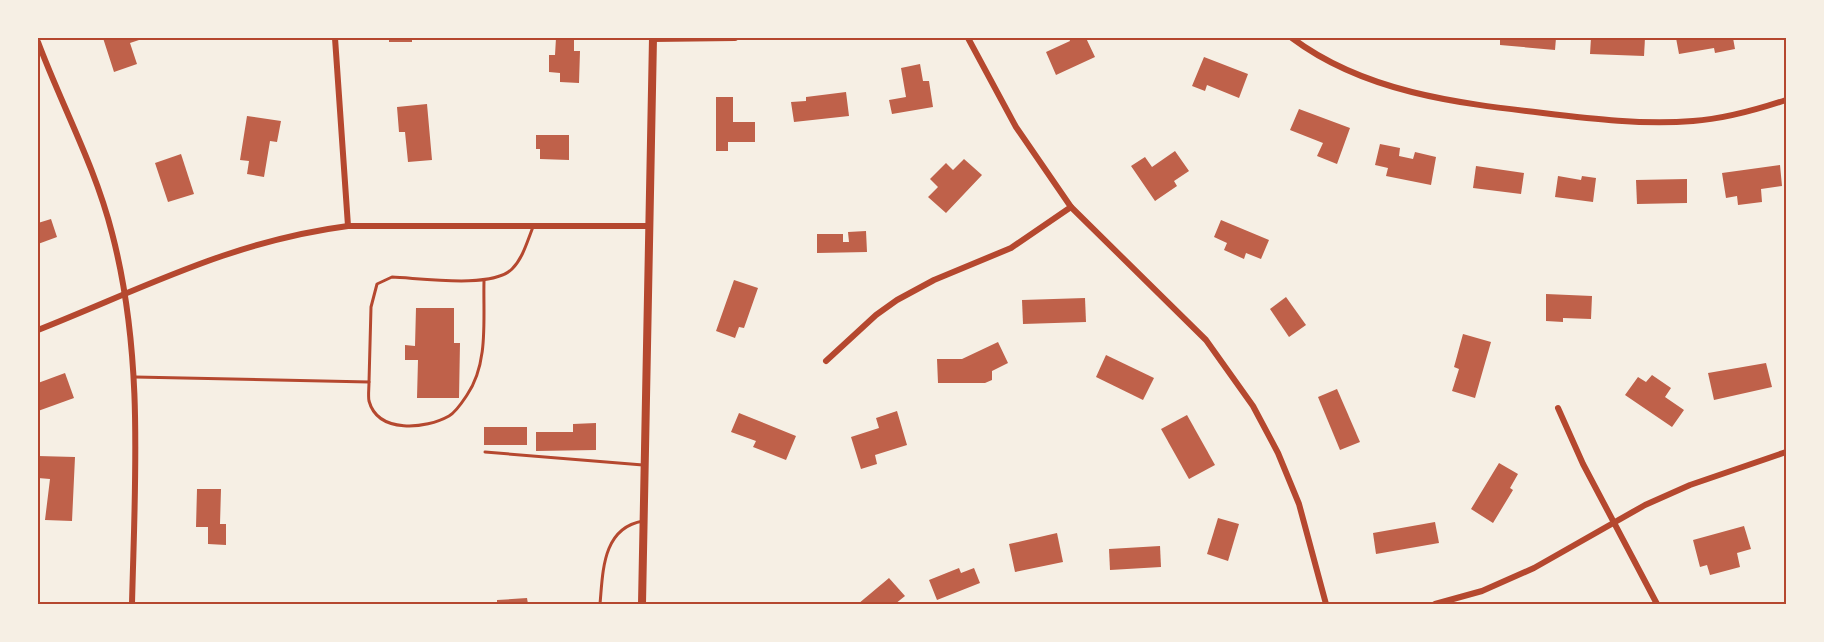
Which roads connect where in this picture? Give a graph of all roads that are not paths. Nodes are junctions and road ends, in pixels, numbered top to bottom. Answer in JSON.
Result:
{"nodes":[{"id":1,"x":335,"y":38,"type":"edge"},
{"id":2,"x":653,"y":38,"type":"edge"},
{"id":3,"x":735,"y":38,"type":"edge"},
{"id":4,"x":968,"y":38,"type":"edge"},
{"id":5,"x":1292,"y":38,"type":"edge"},
{"id":6,"x":38,"y":42,"type":"edge"},
{"id":7,"x":1786,"y":100,"type":"edge"},
{"id":8,"x":1071,"y":207,"type":"junction"},
{"id":9,"x":348,"y":226,"type":"junction"},
{"id":10,"x":533,"y":226,"type":"junction"},
{"id":11,"x":650,"y":226,"type":"junction"},
{"id":12,"x":484,"y":281,"type":"junction"},
{"id":13,"x":126,"y":292,"type":"junction"},
{"id":14,"x":38,"y":330,"type":"edge"},
{"id":15,"x":826,"y":361,"type":"dead end"},
{"id":16,"x":135,"y":377,"type":"junction"},
{"id":17,"x":369,"y":382,"type":"junction"},
{"id":18,"x":1558,"y":408,"type":"dead end"},
{"id":19,"x":485,"y":452,"type":"dead end"},
{"id":20,"x":1786,"y":452,"type":"edge"},
{"id":21,"x":645,"y":465,"type":"junction"},
{"id":22,"x":644,"y":521,"type":"junction"},
{"id":23,"x":1615,"y":522,"type":"junction"},
{"id":24,"x":132,"y":604,"type":"edge"},
{"id":25,"x":600,"y":604,"type":"edge"},
{"id":26,"x":642,"y":604,"type":"edge"},
{"id":27,"x":1326,"y":604,"type":"edge"},
{"id":28,"x":1434,"y":604,"type":"edge"},
{"id":29,"x":1657,"y":604,"type":"edge"}],
"edges":[{"from":1,"to":9,"type":"street"},
{"from":2,"to":3,"type":"street"},
{"from":2,"to":11,"type":"street"},
{"from":4,"to":8,"type":"street"},
{"from":5,"to":7,"type":"street"},
{"from":6,"to":13,"type":"street"},
{"from":8,"to":15,"type":"street"},
{"from":8,"to":27,"type":"street"},
{"from":9,"to":10,"type":"street"},
{"from":9,"to":13,"type":"street"},
{"from":10,"to":11,"type":"street"},
{"from":10,"to":12,"type":"lane"},
{"from":11,"to":21,"type":"street"},
{"from":12,"to":17,"type":"lane"},
{"from":12,"to":17,"type":"lane"},
{"from":13,"to":14,"type":"street"},
{"from":13,"to":16,"type":"street"},
{"from":16,"to":17,"type":"lane"},
{"from":16,"to":24,"type":"street"},
{"from":18,"to":23,"type":"street"},
{"from":19,"to":21,"type":"lane"},
{"from":20,"to":23,"type":"street"},
{"from":21,"to":22,"type":"street"},
{"from":22,"to":25,"type":"lane"},
{"from":22,"to":26,"type":"street"},
{"from":23,"to":28,"type":"street"},
{"from":23,"to":29,"type":"street"}]}
